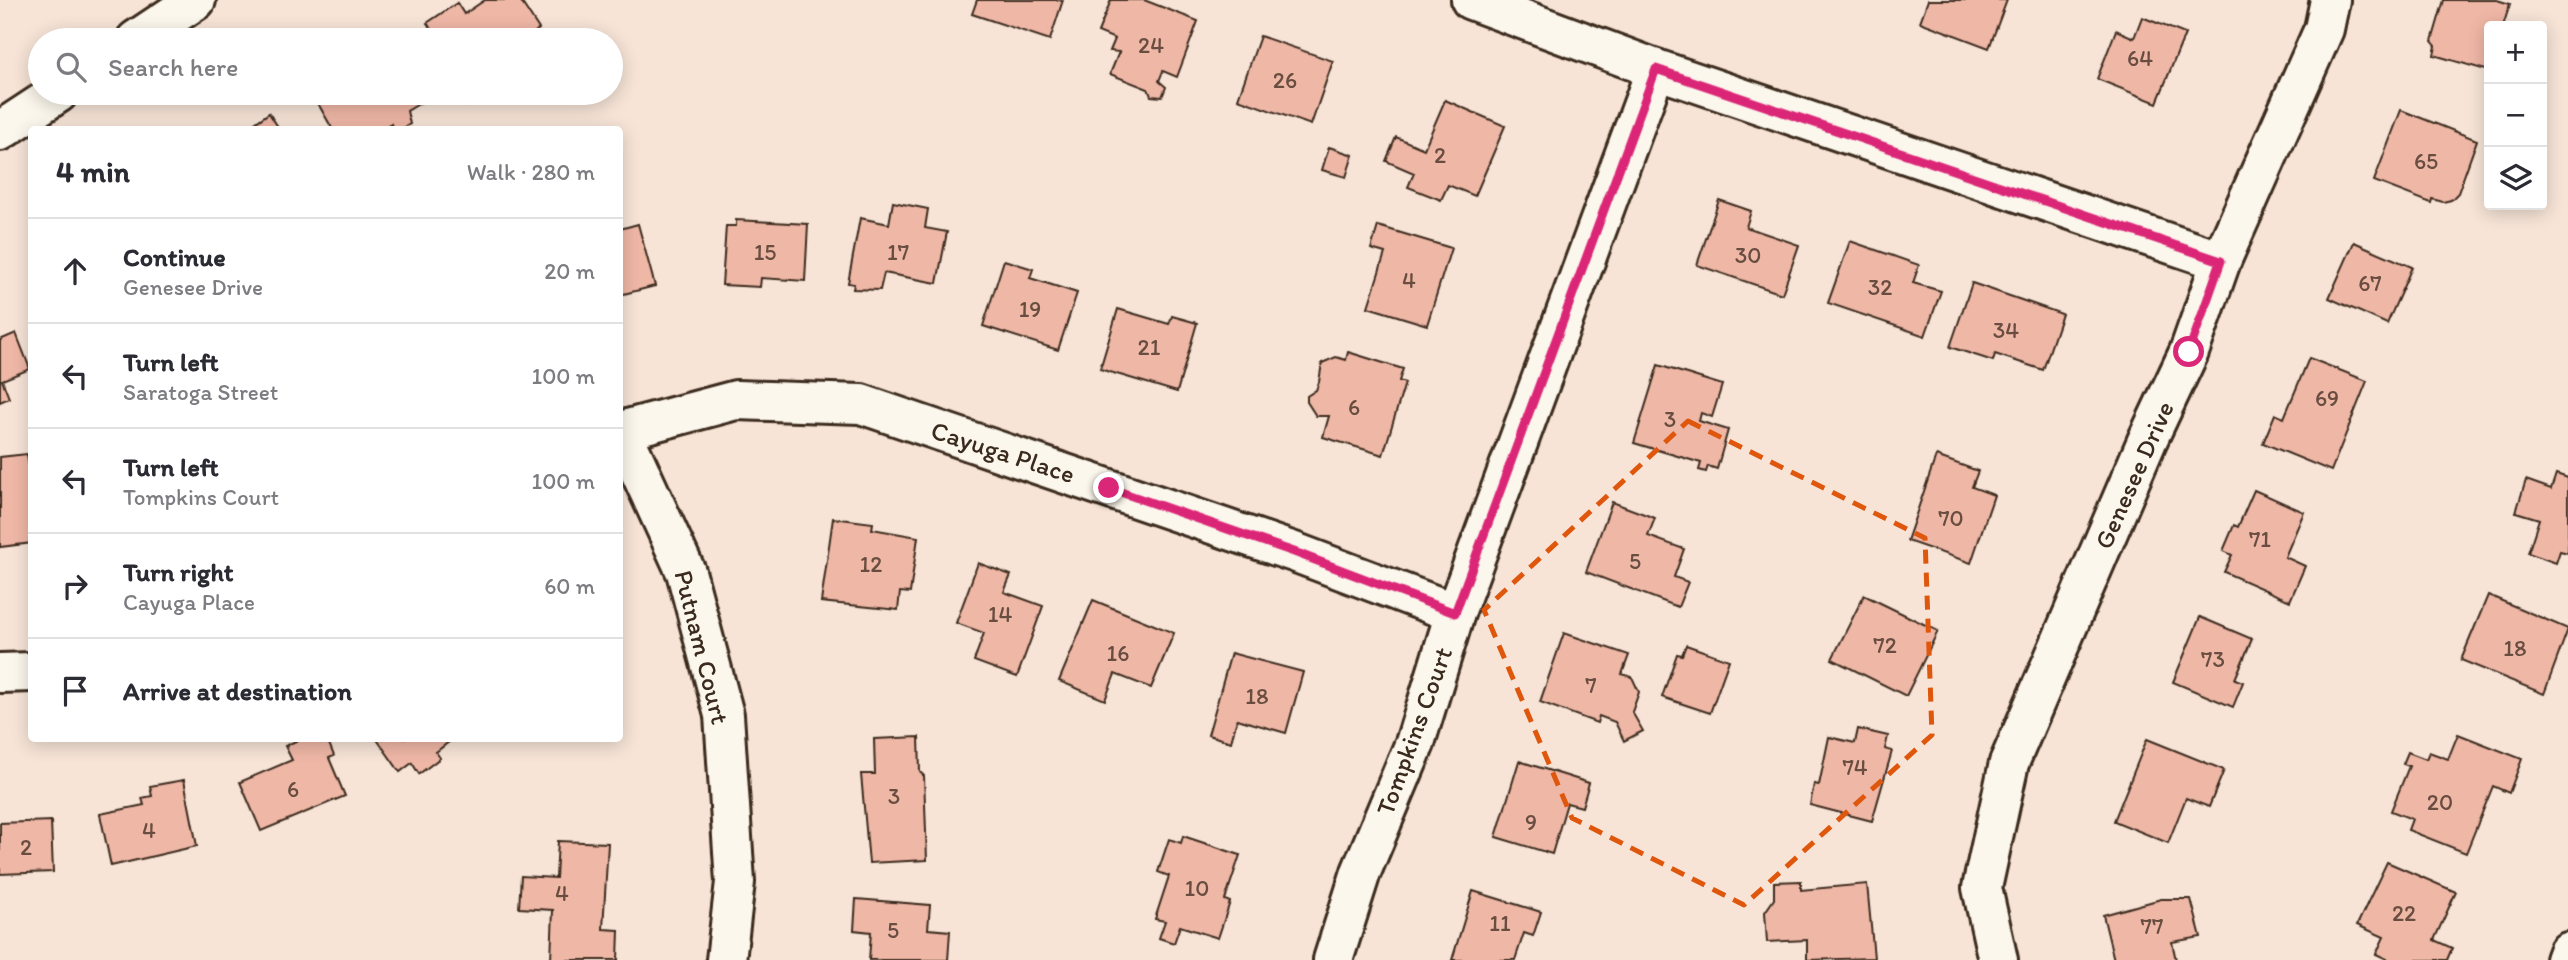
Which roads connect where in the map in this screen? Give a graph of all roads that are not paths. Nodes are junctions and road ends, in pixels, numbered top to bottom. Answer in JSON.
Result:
{"nodes":[{"id":1,"x":196,"y":0,"type":"edge"},
{"id":2,"x":1471,"y":0,"type":"edge"},
{"id":3,"x":2330,"y":0,"type":"edge"},
{"id":4,"x":154,"y":28,"type":"edge"},
{"id":5,"x":1656,"y":69,"type":"junction"},
{"id":6,"x":40,"y":105,"type":"edge"},
{"id":7,"x":0,"y":131,"type":"edge"},
{"id":8,"x":2221,"y":261,"type":"junction"},
{"id":9,"x":623,"y":429,"type":"edge"},
{"id":10,"x":623,"y":436,"type":"edge"},
{"id":11,"x":1455,"y":613,"type":"junction"},
{"id":12,"x":28,"y":672,"type":"edge"},
{"id":13,"x":0,"y":673,"type":"edge"},
{"id":14,"x":2568,"y":952,"type":"edge"},
{"id":15,"x":726,"y":960,"type":"edge"},
{"id":16,"x":1333,"y":960,"type":"edge"},
{"id":17,"x":1998,"y":960,"type":"edge"},
{"id":18,"x":2565,"y":960,"type":"edge"}],
"edges":[{"from":1,"to":4,"type":"street"},
{"from":2,"to":5,"type":"street"},
{"from":3,"to":8,"type":"street","name":"Genesee Drive"},
{"from":5,"to":8,"type":"street"},
{"from":5,"to":11,"type":"street","name":"Tompkins Court"},
{"from":6,"to":7,"type":"street"},
{"from":8,"to":17,"type":"street","name":"Genesee Drive"},
{"from":9,"to":11,"type":"street","name":"Cayuga Place"},
{"from":10,"to":15,"type":"street","name":"Putnam Court"},
{"from":11,"to":16,"type":"street","name":"Tompkins Court"},
{"from":12,"to":13,"type":"street"},
{"from":14,"to":18,"type":"street"}]}
